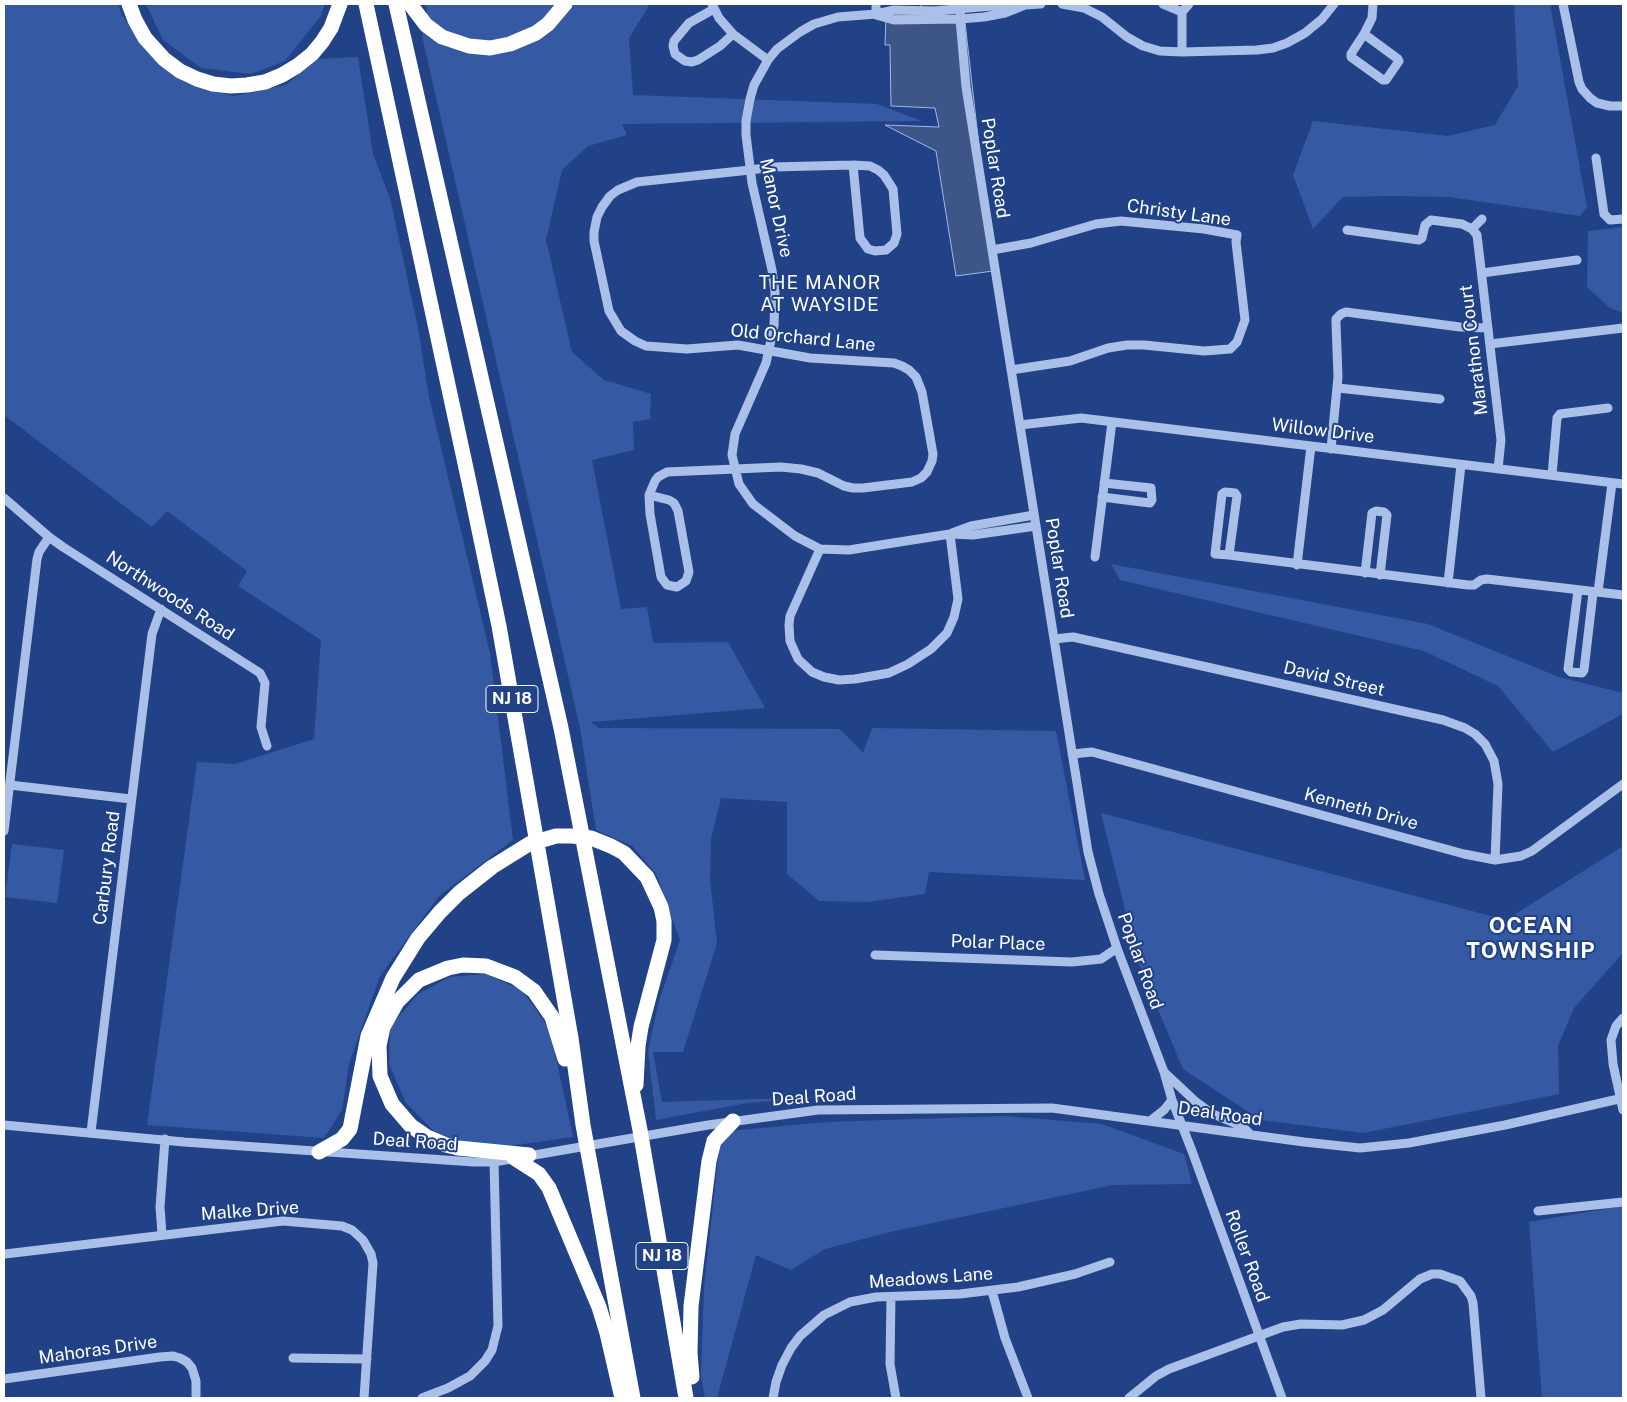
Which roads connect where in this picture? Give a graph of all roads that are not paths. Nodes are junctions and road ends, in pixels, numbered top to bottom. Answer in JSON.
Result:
{"nodes":[{"id":1,"x":130,"y":4,"type":"edge"},
{"id":2,"x":340,"y":4,"type":"edge"},
{"id":3,"x":366,"y":4,"type":"edge"},
{"id":4,"x":396,"y":4,"type":"edge"},
{"id":5,"x":410,"y":4,"type":"edge"},
{"id":6,"x":565,"y":4,"type":"edge"},
{"id":7,"x":876,"y":4,"type":"edge"},
{"id":8,"x":1041,"y":4,"type":"edge"},
{"id":9,"x":1068,"y":4,"type":"edge"},
{"id":10,"x":1163,"y":4,"type":"edge"},
{"id":11,"x":1189,"y":4,"type":"edge"},
{"id":12,"x":1334,"y":4,"type":"edge"},
{"id":13,"x":1373,"y":4,"type":"edge"},
{"id":14,"x":1563,"y":4,"type":"edge"},
{"id":15,"x":960,"y":6,"type":"edge"},
{"id":16,"x":713,"y":7,"type":"edge"},
{"id":17,"x":1017,"y":7,"type":"junction"},
{"id":18,"x":1182,"y":12,"type":"junction"},
{"id":19,"x":876,"y":14,"type":"junction"},
{"id":20,"x":960,"y":20,"type":"junction"},
{"id":21,"x":733,"y":34,"type":"junction"},
{"id":22,"x":1364,"y":34,"type":"junction"},
{"id":23,"x":1182,"y":52,"type":"junction"},
{"id":24,"x":768,"y":60,"type":"junction"},
{"id":25,"x":1623,"y":106,"type":"edge"},
{"id":26,"x":1596,"y":158,"type":"dead end"},
{"id":27,"x":853,"y":165,"type":"junction"},
{"id":28,"x":750,"y":170,"type":"junction"},
{"id":29,"x":1482,"y":219,"type":"dead end"},
{"id":30,"x":1623,"y":219,"type":"edge"},
{"id":31,"x":1347,"y":230,"type":"dead end"},
{"id":32,"x":1472,"y":230,"type":"junction"},
{"id":33,"x":992,"y":250,"type":"junction"},
{"id":34,"x":1577,"y":260,"type":"dead end"},
{"id":35,"x":1482,"y":273,"type":"junction"},
{"id":36,"x":1488,"y":328,"type":"junction"},
{"id":37,"x":1623,"y":328,"type":"edge"},
{"id":38,"x":1490,"y":344,"type":"junction"},
{"id":39,"x":770,"y":350,"type":"junction"},
{"id":40,"x":1011,"y":370,"type":"junction"},
{"id":41,"x":1338,"y":388,"type":"junction"},
{"id":42,"x":1440,"y":399,"type":"dead end"},
{"id":43,"x":1608,"y":408,"type":"dead end"},
{"id":44,"x":1112,"y":422,"type":"junction"},
{"id":45,"x":1020,"y":425,"type":"junction"},
{"id":46,"x":1311,"y":446,"type":"junction"},
{"id":47,"x":1331,"y":449,"type":"junction"},
{"id":48,"x":1461,"y":465,"type":"junction"},
{"id":49,"x":735,"y":469,"type":"junction"},
{"id":50,"x":1498,"y":469,"type":"junction"},
{"id":51,"x":1552,"y":476,"type":"junction"},
{"id":52,"x":1104,"y":483,"type":"junction"},
{"id":53,"x":1612,"y":483,"type":"junction"},
{"id":54,"x":1623,"y":484,"type":"edge"},
{"id":55,"x":649,"y":495,"type":"junction"},
{"id":56,"x":1102,"y":497,"type":"junction"},
{"id":57,"x":4,"y":498,"type":"edge"},
{"id":58,"x":1034,"y":515,"type":"junction"},
{"id":59,"x":1036,"y":526,"type":"junction"},
{"id":60,"x":950,"y":534,"type":"junction"},
{"id":61,"x":49,"y":537,"type":"junction"},
{"id":62,"x":820,"y":548,"type":"junction"},
{"id":63,"x":1229,"y":555,"type":"junction"},
{"id":64,"x":1095,"y":557,"type":"dead end"},
{"id":65,"x":1297,"y":565,"type":"junction"},
{"id":66,"x":1366,"y":573,"type":"junction"},
{"id":67,"x":1380,"y":575,"type":"junction"},
{"id":68,"x":1448,"y":583,"type":"junction"},
{"id":69,"x":1578,"y":590,"type":"junction"},
{"id":70,"x":1596,"y":592,"type":"junction"},
{"id":71,"x":1623,"y":595,"type":"edge"},
{"id":72,"x":161,"y":609,"type":"junction"},
{"id":73,"x":1054,"y":639,"type":"junction"},
{"id":74,"x":267,"y":746,"type":"dead end"},
{"id":75,"x":1072,"y":754,"type":"junction"},
{"id":76,"x":1623,"y":784,"type":"edge"},
{"id":77,"x":10,"y":785,"type":"junction"},
{"id":78,"x":131,"y":800,"type":"junction"},
{"id":79,"x":4,"y":831,"type":"edge"},
{"id":80,"x":1495,"y":860,"type":"junction"},
{"id":81,"x":1117,"y":948,"type":"junction"},
{"id":82,"x":875,"y":955,"type":"dead end"},
{"id":83,"x":1623,"y":1018,"type":"edge"},
{"id":84,"x":1164,"y":1072,"type":"junction"},
{"id":85,"x":1622,"y":1098,"type":"edge"},
{"id":86,"x":1172,"y":1100,"type":"junction"},
{"id":87,"x":1623,"y":1110,"type":"edge"},
{"id":88,"x":637,"y":1114,"type":"junction"},
{"id":89,"x":733,"y":1121,"type":"junction"},
{"id":90,"x":1150,"y":1121,"type":"junction"},
{"id":91,"x":583,"y":1124,"type":"junction"},
{"id":92,"x":4,"y":1125,"type":"edge"},
{"id":93,"x":1181,"y":1125,"type":"junction"},
{"id":94,"x":90,"y":1132,"type":"junction"},
{"id":95,"x":1252,"y":1135,"type":"junction"},
{"id":96,"x":165,"y":1139,"type":"junction"},
{"id":97,"x":319,"y":1152,"type":"junction"},
{"id":98,"x":522,"y":1156,"type":"junction"},
{"id":99,"x":494,"y":1162,"type":"junction"},
{"id":100,"x":1623,"y":1202,"type":"edge"},
{"id":101,"x":1538,"y":1211,"type":"dead end"},
{"id":102,"x":162,"y":1234,"type":"junction"},
{"id":103,"x":5,"y":1254,"type":"dead end"},
{"id":104,"x":1110,"y":1262,"type":"dead end"},
{"id":105,"x":992,"y":1291,"type":"junction"},
{"id":106,"x":891,"y":1297,"type":"junction"},
{"id":107,"x":1259,"y":1335,"type":"junction"},
{"id":108,"x":293,"y":1358,"type":"dead end"},
{"id":109,"x":367,"y":1359,"type":"junction"},
{"id":110,"x":4,"y":1379,"type":"edge"},
{"id":111,"x":196,"y":1398,"type":"edge"},
{"id":112,"x":364,"y":1398,"type":"edge"},
{"id":113,"x":422,"y":1398,"type":"edge"},
{"id":114,"x":622,"y":1398,"type":"edge"},
{"id":115,"x":633,"y":1398,"type":"edge"},
{"id":116,"x":686,"y":1398,"type":"edge"},
{"id":117,"x":692,"y":1398,"type":"edge"},
{"id":118,"x":773,"y":1398,"type":"edge"},
{"id":119,"x":896,"y":1398,"type":"edge"},
{"id":120,"x":1028,"y":1398,"type":"edge"},
{"id":121,"x":1128,"y":1398,"type":"edge"},
{"id":122,"x":1282,"y":1398,"type":"edge"},
{"id":123,"x":1481,"y":1398,"type":"edge"}],
"edges":[{"from":1,"to":2,"type":"highway"},
{"from":3,"to":91,"type":"highway","number":"NJ 18"},
{"from":4,"to":88,"type":"highway","number":"NJ 18"},
{"from":5,"to":6,"type":"highway"},
{"from":7,"to":19,"type":"street"},
{"from":8,"to":17,"type":"street"},
{"from":9,"to":23,"type":"street"},
{"from":10,"to":18,"type":"street"},
{"from":11,"to":18,"type":"street"},
{"from":12,"to":23,"type":"street"},
{"from":13,"to":22,"type":"street"},
{"from":14,"to":25,"type":"street"},
{"from":15,"to":17,"type":"street","name":"Manor Drive"},
{"from":15,"to":19,"type":"street","name":"Manor Drive"},
{"from":15,"to":20,"type":"street","name":"Poplar Road"},
{"from":16,"to":21,"type":"street"},
{"from":16,"to":21,"type":"street"},
{"from":17,"to":20,"type":"street","name":"Manor Drive"},
{"from":18,"to":23,"type":"street"},
{"from":19,"to":20,"type":"street","name":"Manor Drive"},
{"from":19,"to":24,"type":"street","name":"Manor Drive"},
{"from":20,"to":33,"type":"street","name":"Poplar Road"},
{"from":21,"to":24,"type":"street"},
{"from":22,"to":22,"type":"street"},
{"from":24,"to":28,"type":"street","name":"Manor Drive"},
{"from":26,"to":30,"type":"street"},
{"from":27,"to":27,"type":"street","name":"Old Orchard Lane"},
{"from":27,"to":28,"type":"street","name":"Old Orchard Lane"},
{"from":28,"to":39,"type":"street","name":"Manor Drive"},
{"from":28,"to":39,"type":"street","name":"Old Orchard Lane"},
{"from":29,"to":32,"type":"street"},
{"from":31,"to":32,"type":"street"},
{"from":32,"to":35,"type":"street","name":"Marathon Court"},
{"from":33,"to":40,"type":"street","name":"Poplar Road"},
{"from":33,"to":40,"type":"street","name":"Christy Lane"},
{"from":34,"to":35,"type":"street"},
{"from":35,"to":36,"type":"street","name":"Marathon Court"},
{"from":36,"to":38,"type":"street","name":"Marathon Court"},
{"from":36,"to":41,"type":"street"},
{"from":37,"to":38,"type":"street"},
{"from":38,"to":50,"type":"street","name":"Marathon Court"},
{"from":39,"to":49,"type":"street","name":"Manor Drive"},
{"from":39,"to":49,"type":"street","name":"Old Orchard Lane"},
{"from":40,"to":45,"type":"street","name":"Poplar Road"},
{"from":41,"to":42,"type":"street"},
{"from":41,"to":47,"type":"street"},
{"from":43,"to":51,"type":"street"},
{"from":44,"to":45,"type":"street","name":"Willow Drive"},
{"from":44,"to":46,"type":"street","name":"Willow Drive"},
{"from":44,"to":52,"type":"street"},
{"from":45,"to":58,"type":"street","name":"Poplar Road"},
{"from":46,"to":47,"type":"street","name":"Willow Drive"},
{"from":46,"to":65,"type":"street"},
{"from":47,"to":48,"type":"street","name":"Willow Drive"},
{"from":48,"to":50,"type":"street","name":"Willow Drive"},
{"from":48,"to":68,"type":"street"},
{"from":49,"to":55,"type":"street","name":"Old Orchard Lane"},
{"from":49,"to":62,"type":"street","name":"Manor Drive"},
{"from":50,"to":51,"type":"street","name":"Willow Drive"},
{"from":51,"to":53,"type":"street","name":"Willow Drive"},
{"from":52,"to":56,"type":"street"},
{"from":52,"to":56,"type":"street"},
{"from":53,"to":54,"type":"street","name":"Willow Drive"},
{"from":53,"to":70,"type":"street"},
{"from":55,"to":55,"type":"street"},
{"from":56,"to":64,"type":"street"},
{"from":57,"to":61,"type":"street","name":"Northwoods Road"},
{"from":58,"to":59,"type":"street","name":"Poplar Road"},
{"from":58,"to":60,"type":"street","name":"Manor Drive"},
{"from":59,"to":60,"type":"street","name":"Manor Drive"},
{"from":59,"to":73,"type":"street","name":"Poplar Road"},
{"from":60,"to":62,"type":"street","name":"Manor Drive"},
{"from":60,"to":62,"type":"street"},
{"from":61,"to":72,"type":"street","name":"Northwoods Road"},
{"from":61,"to":77,"type":"street"},
{"from":63,"to":63,"type":"street"},
{"from":63,"to":65,"type":"street"},
{"from":65,"to":66,"type":"street"},
{"from":66,"to":67,"type":"street"},
{"from":66,"to":67,"type":"street"},
{"from":67,"to":68,"type":"street"},
{"from":68,"to":69,"type":"street"},
{"from":69,"to":70,"type":"street"},
{"from":69,"to":70,"type":"street"},
{"from":70,"to":71,"type":"street"},
{"from":72,"to":74,"type":"street","name":"Northwoods Road"},
{"from":72,"to":78,"type":"street","name":"Carbury Road"},
{"from":73,"to":75,"type":"street","name":"Poplar Road"},
{"from":73,"to":80,"type":"street","name":"David Street"},
{"from":75,"to":80,"type":"street","name":"Kenneth Drive"},
{"from":75,"to":81,"type":"street","name":"Poplar Road"},
{"from":76,"to":80,"type":"street","name":"Kenneth Drive"},
{"from":77,"to":78,"type":"street"},
{"from":77,"to":79,"type":"street"},
{"from":78,"to":94,"type":"street","name":"Carbury Road"},
{"from":81,"to":82,"type":"street","name":"Polar Place"},
{"from":81,"to":84,"type":"street","name":"Poplar Road"},
{"from":83,"to":85,"type":"street"},
{"from":84,"to":86,"type":"street","name":"Poplar Road"},
{"from":84,"to":95,"type":"street"},
{"from":85,"to":87,"type":"street"},
{"from":85,"to":95,"type":"street","name":"Deal Road"},
{"from":86,"to":90,"type":"street"},
{"from":86,"to":93,"type":"street","name":"Poplar Road"},
{"from":88,"to":97,"type":"highway"},
{"from":88,"to":116,"type":"highway","number":"NJ 18"},
{"from":89,"to":90,"type":"street","name":"Deal Road"},
{"from":89,"to":98,"type":"street","name":"Deal Road"},
{"from":89,"to":117,"type":"highway"},
{"from":90,"to":93,"type":"street","name":"Deal Road"},
{"from":91,"to":98,"type":"highway"},
{"from":91,"to":115,"type":"highway","number":"NJ 18"},
{"from":92,"to":94,"type":"street","name":"Deal Road"},
{"from":93,"to":95,"type":"street","name":"Deal Road"},
{"from":93,"to":107,"type":"street","name":"Roller Road"},
{"from":94,"to":96,"type":"street","name":"Deal Road"},
{"from":96,"to":97,"type":"street","name":"Deal Road"},
{"from":96,"to":102,"type":"street"},
{"from":97,"to":99,"type":"street","name":"Deal Road"},
{"from":98,"to":99,"type":"street","name":"Deal Road"},
{"from":98,"to":114,"type":"highway"},
{"from":99,"to":113,"type":"street"},
{"from":100,"to":101,"type":"street"},
{"from":102,"to":103,"type":"street","name":"Malke Drive"},
{"from":102,"to":109,"type":"street","name":"Malke Drive"},
{"from":104,"to":105,"type":"street","name":"Meadows Lane"},
{"from":105,"to":106,"type":"street","name":"Meadows Lane"},
{"from":105,"to":120,"type":"street"},
{"from":106,"to":118,"type":"street","name":"Meadows Lane"},
{"from":106,"to":119,"type":"street"},
{"from":107,"to":121,"type":"street"},
{"from":107,"to":122,"type":"street","name":"Roller Road"},
{"from":107,"to":123,"type":"street"},
{"from":108,"to":109,"type":"street"},
{"from":109,"to":112,"type":"street","name":"Malke Drive"},
{"from":110,"to":111,"type":"street","name":"Mahoras Drive"}]}
